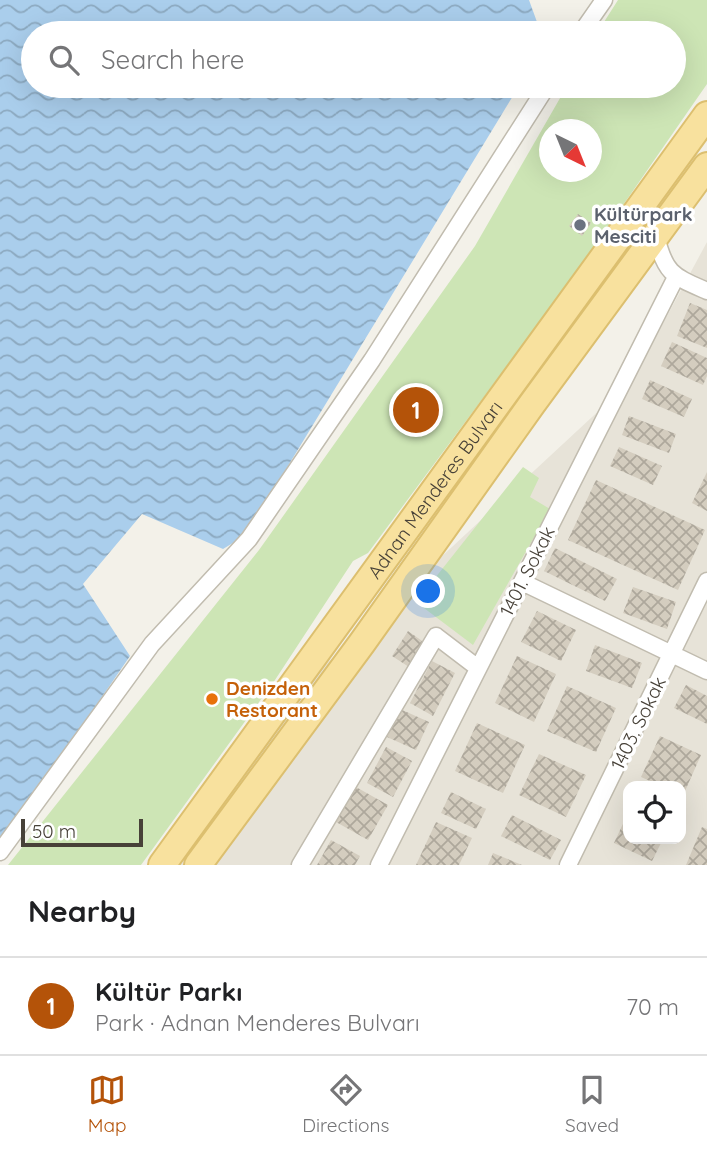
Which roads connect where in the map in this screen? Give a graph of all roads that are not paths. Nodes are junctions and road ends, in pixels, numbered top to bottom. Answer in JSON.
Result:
{"nodes":[{"id":1,"x":604,"y":0,"type":"edge"},
{"id":2,"x":589,"y":21,"type":"edge"},
{"id":3,"x":539,"y":98,"type":"edge"},
{"id":4,"x":707,"y":115,"type":"edge"},
{"id":5,"x":707,"y":166,"type":"edge"},
{"id":6,"x":656,"y":236,"type":"junction"},
{"id":7,"x":676,"y":277,"type":"junction"},
{"id":8,"x":707,"y":291,"type":"edge"},
{"id":9,"x":707,"y":581,"type":"edge"},
{"id":10,"x":522,"y":582,"type":"junction"},
{"id":11,"x":672,"y":655,"type":"junction"},
{"id":12,"x":478,"y":668,"type":"junction"},
{"id":13,"x":707,"y":671,"type":"edge"},
{"id":14,"x":0,"y":852,"type":"edge"},
{"id":15,"x":162,"y":865,"type":"edge"},
{"id":16,"x":198,"y":865,"type":"edge"},
{"id":17,"x":300,"y":865,"type":"edge"},
{"id":18,"x":379,"y":865,"type":"edge"},
{"id":19,"x":568,"y":865,"type":"edge"}],
"edges":[{"from":1,"to":2,"type":"street"},
{"from":3,"to":14,"type":"street"},
{"from":4,"to":15,"type":"main road","name":"Adnan Menderes Bulvarı"},
{"from":5,"to":6,"type":"main road","name":"Adnan Menderes Bulvarı"},
{"from":6,"to":7,"type":"street"},
{"from":6,"to":16,"type":"main road","name":"Adnan Menderes Bulvarı"},
{"from":7,"to":8,"type":"street"},
{"from":7,"to":10,"type":"street","name":"1401. Sokak"},
{"from":9,"to":11,"type":"street","name":"1403. Sokak"},
{"from":10,"to":11,"type":"street"},
{"from":10,"to":12,"type":"street","name":"1401. Sokak"},
{"from":11,"to":13,"type":"street"},
{"from":11,"to":19,"type":"street","name":"1403. Sokak"},
{"from":12,"to":17,"type":"street"},
{"from":12,"to":18,"type":"street","name":"1401. Sokak"}]}
